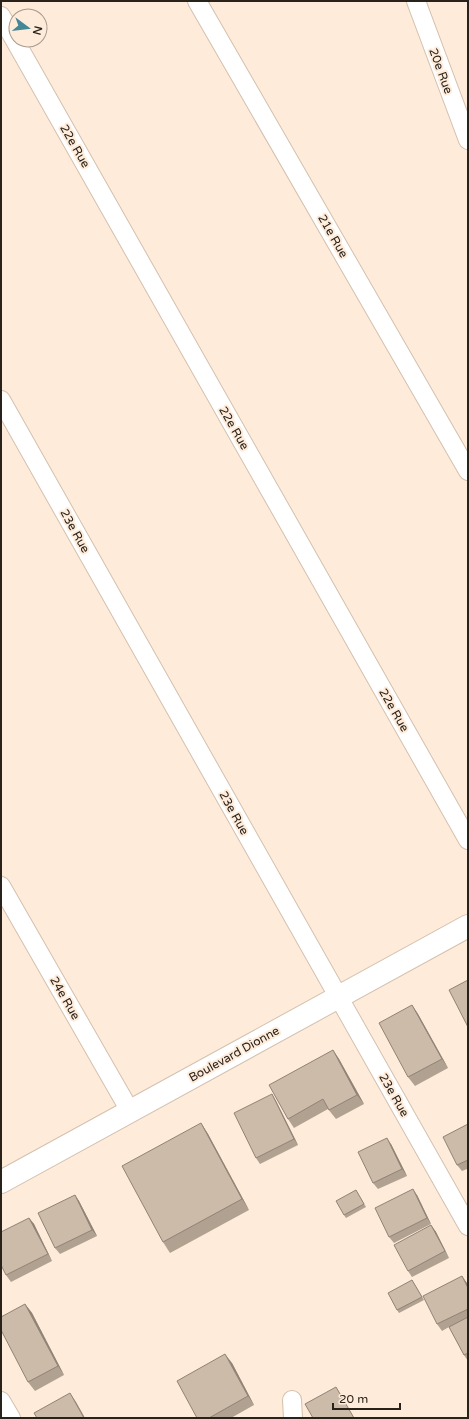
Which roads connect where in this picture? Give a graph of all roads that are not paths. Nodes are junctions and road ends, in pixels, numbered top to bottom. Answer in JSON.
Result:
{"nodes":[{"id":1,"x":198,"y":1,"type":"edge"},
{"id":2,"x":416,"y":1,"type":"edge"},
{"id":3,"x":1,"y":16,"type":"edge"},
{"id":4,"x":468,"y":140,"type":"edge"},
{"id":5,"x":1,"y":400,"type":"edge"},
{"id":6,"x":468,"y":471,"type":"edge"},
{"id":7,"x":468,"y":840,"type":"edge"},
{"id":8,"x":1,"y":886,"type":"edge"},
{"id":9,"x":468,"y":926,"type":"edge"},
{"id":10,"x":338,"y":997,"type":"junction"},
{"id":11,"x":130,"y":1111,"type":"junction"},
{"id":12,"x":1,"y":1182,"type":"edge"},
{"id":13,"x":468,"y":1226,"type":"edge"},
{"id":14,"x":292,"y":1400,"type":"dead end"},
{"id":15,"x":1,"y":1401,"type":"edge"},
{"id":16,"x":11,"y":1418,"type":"edge"},
{"id":17,"x":293,"y":1418,"type":"edge"}],
"edges":[{"from":1,"to":6,"type":"street","name":"21e Rue"},
{"from":2,"to":4,"type":"street","name":"20e Rue"},
{"from":3,"to":7,"type":"street","name":"22e Rue"},
{"from":5,"to":10,"type":"street","name":"23e Rue"},
{"from":8,"to":11,"type":"street","name":"24e Rue"},
{"from":9,"to":10,"type":"main road","name":"Boulevard Dionne"},
{"from":10,"to":11,"type":"main road","name":"Boulevard Dionne"},
{"from":10,"to":13,"type":"street","name":"23e Rue"},
{"from":11,"to":12,"type":"main road","name":"Boulevard Dionne"},
{"from":14,"to":17,"type":"street"},
{"from":15,"to":16,"type":"street"}]}
